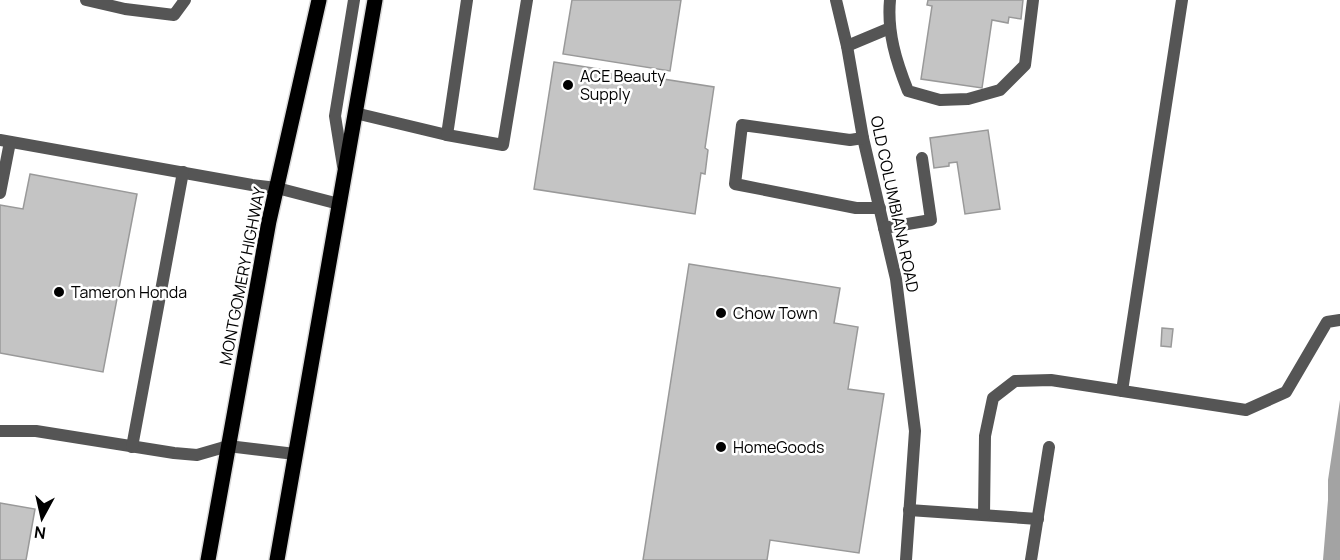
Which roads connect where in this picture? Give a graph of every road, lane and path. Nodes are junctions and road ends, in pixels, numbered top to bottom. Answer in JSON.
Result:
{"nodes":[{"id":1,"x":86,"y":0,"type":"edge"},
{"id":2,"x":185,"y":0,"type":"edge"},
{"id":3,"x":319,"y":0,"type":"edge"},
{"id":4,"x":354,"y":0,"type":"edge"},
{"id":5,"x":375,"y":0,"type":"edge"},
{"id":6,"x":467,"y":0,"type":"edge"},
{"id":7,"x":527,"y":0,"type":"edge"},
{"id":8,"x":836,"y":0,"type":"edge"},
{"id":9,"x":890,"y":0,"type":"edge"},
{"id":10,"x":1033,"y":0,"type":"edge"},
{"id":11,"x":1182,"y":0,"type":"edge"},
{"id":12,"x":890,"y":28,"type":"junction"},
{"id":13,"x":847,"y":46,"type":"junction"},
{"id":14,"x":355,"y":113,"type":"junction"},
{"id":15,"x":447,"y":135,"type":"junction"},
{"id":16,"x":863,"y":138,"type":"junction"},
{"id":17,"x":5,"y":141,"type":"edge"},
{"id":18,"x":922,"y":158,"type":"dead end"},
{"id":19,"x":183,"y":171,"type":"junction"},
{"id":20,"x":344,"y":173,"type":"junction"},
{"id":21,"x":277,"y":188,"type":"junction"},
{"id":22,"x":0,"y":193,"type":"edge"},
{"id":23,"x":339,"y":204,"type":"junction"},
{"id":24,"x":880,"y":208,"type":"junction"},
{"id":25,"x":885,"y":228,"type":"junction"},
{"id":26,"x":1340,"y":320,"type":"edge"},
{"id":27,"x":1122,"y":391,"type":"junction"},
{"id":28,"x":0,"y":431,"type":"edge"},
{"id":29,"x":228,"y":446,"type":"junction"},
{"id":30,"x":132,"y":447,"type":"junction"},
{"id":31,"x":1049,"y":447,"type":"dead end"},
{"id":32,"x":295,"y":454,"type":"junction"},
{"id":33,"x":909,"y":510,"type":"junction"},
{"id":34,"x":984,"y":515,"type":"junction"},
{"id":35,"x":1038,"y":519,"type":"junction"},
{"id":36,"x":208,"y":560,"type":"edge"},
{"id":37,"x":277,"y":560,"type":"edge"},
{"id":38,"x":906,"y":560,"type":"edge"},
{"id":39,"x":1031,"y":560,"type":"edge"}],
"edges":[{"from":1,"to":2,"type":"lane"},
{"from":3,"to":21,"type":"main road","name":"MONTGOMERY HIGHWAY"},
{"from":4,"to":20,"type":"lane"},
{"from":5,"to":14,"type":"main road"},
{"from":6,"to":15,"type":"lane"},
{"from":7,"to":15,"type":"lane"},
{"from":8,"to":13,"type":"lane","name":"OLD COLUMBIANA ROAD"},
{"from":9,"to":12,"type":"lane"},
{"from":10,"to":12,"type":"lane"},
{"from":11,"to":27,"type":"lane"},
{"from":12,"to":13,"type":"lane"},
{"from":13,"to":16,"type":"lane","name":"OLD COLUMBIANA ROAD"},
{"from":14,"to":15,"type":"lane"},
{"from":14,"to":20,"type":"main road"},
{"from":16,"to":24,"type":"lane","name":"OLD COLUMBIANA ROAD"},
{"from":16,"to":24,"type":"lane"},
{"from":17,"to":19,"type":"lane"},
{"from":17,"to":22,"type":"lane"},
{"from":18,"to":25,"type":"lane"},
{"from":19,"to":21,"type":"lane"},
{"from":19,"to":30,"type":"lane"},
{"from":20,"to":23,"type":"main road"},
{"from":21,"to":23,"type":"lane"},
{"from":21,"to":29,"type":"main road","name":"MONTGOMERY HIGHWAY"},
{"from":23,"to":32,"type":"main road"},
{"from":24,"to":25,"type":"lane","name":"OLD COLUMBIANA ROAD"},
{"from":25,"to":33,"type":"lane","name":"OLD COLUMBIANA ROAD"},
{"from":26,"to":27,"type":"lane"},
{"from":27,"to":34,"type":"lane"},
{"from":28,"to":30,"type":"lane"},
{"from":29,"to":30,"type":"lane"},
{"from":29,"to":32,"type":"lane"},
{"from":29,"to":36,"type":"main road","name":"MONTGOMERY HIGHWAY"},
{"from":31,"to":35,"type":"lane"},
{"from":32,"to":37,"type":"main road"},
{"from":33,"to":34,"type":"lane"},
{"from":33,"to":38,"type":"lane","name":"OLD COLUMBIANA ROAD"},
{"from":34,"to":35,"type":"lane"},
{"from":35,"to":39,"type":"lane"}]}
